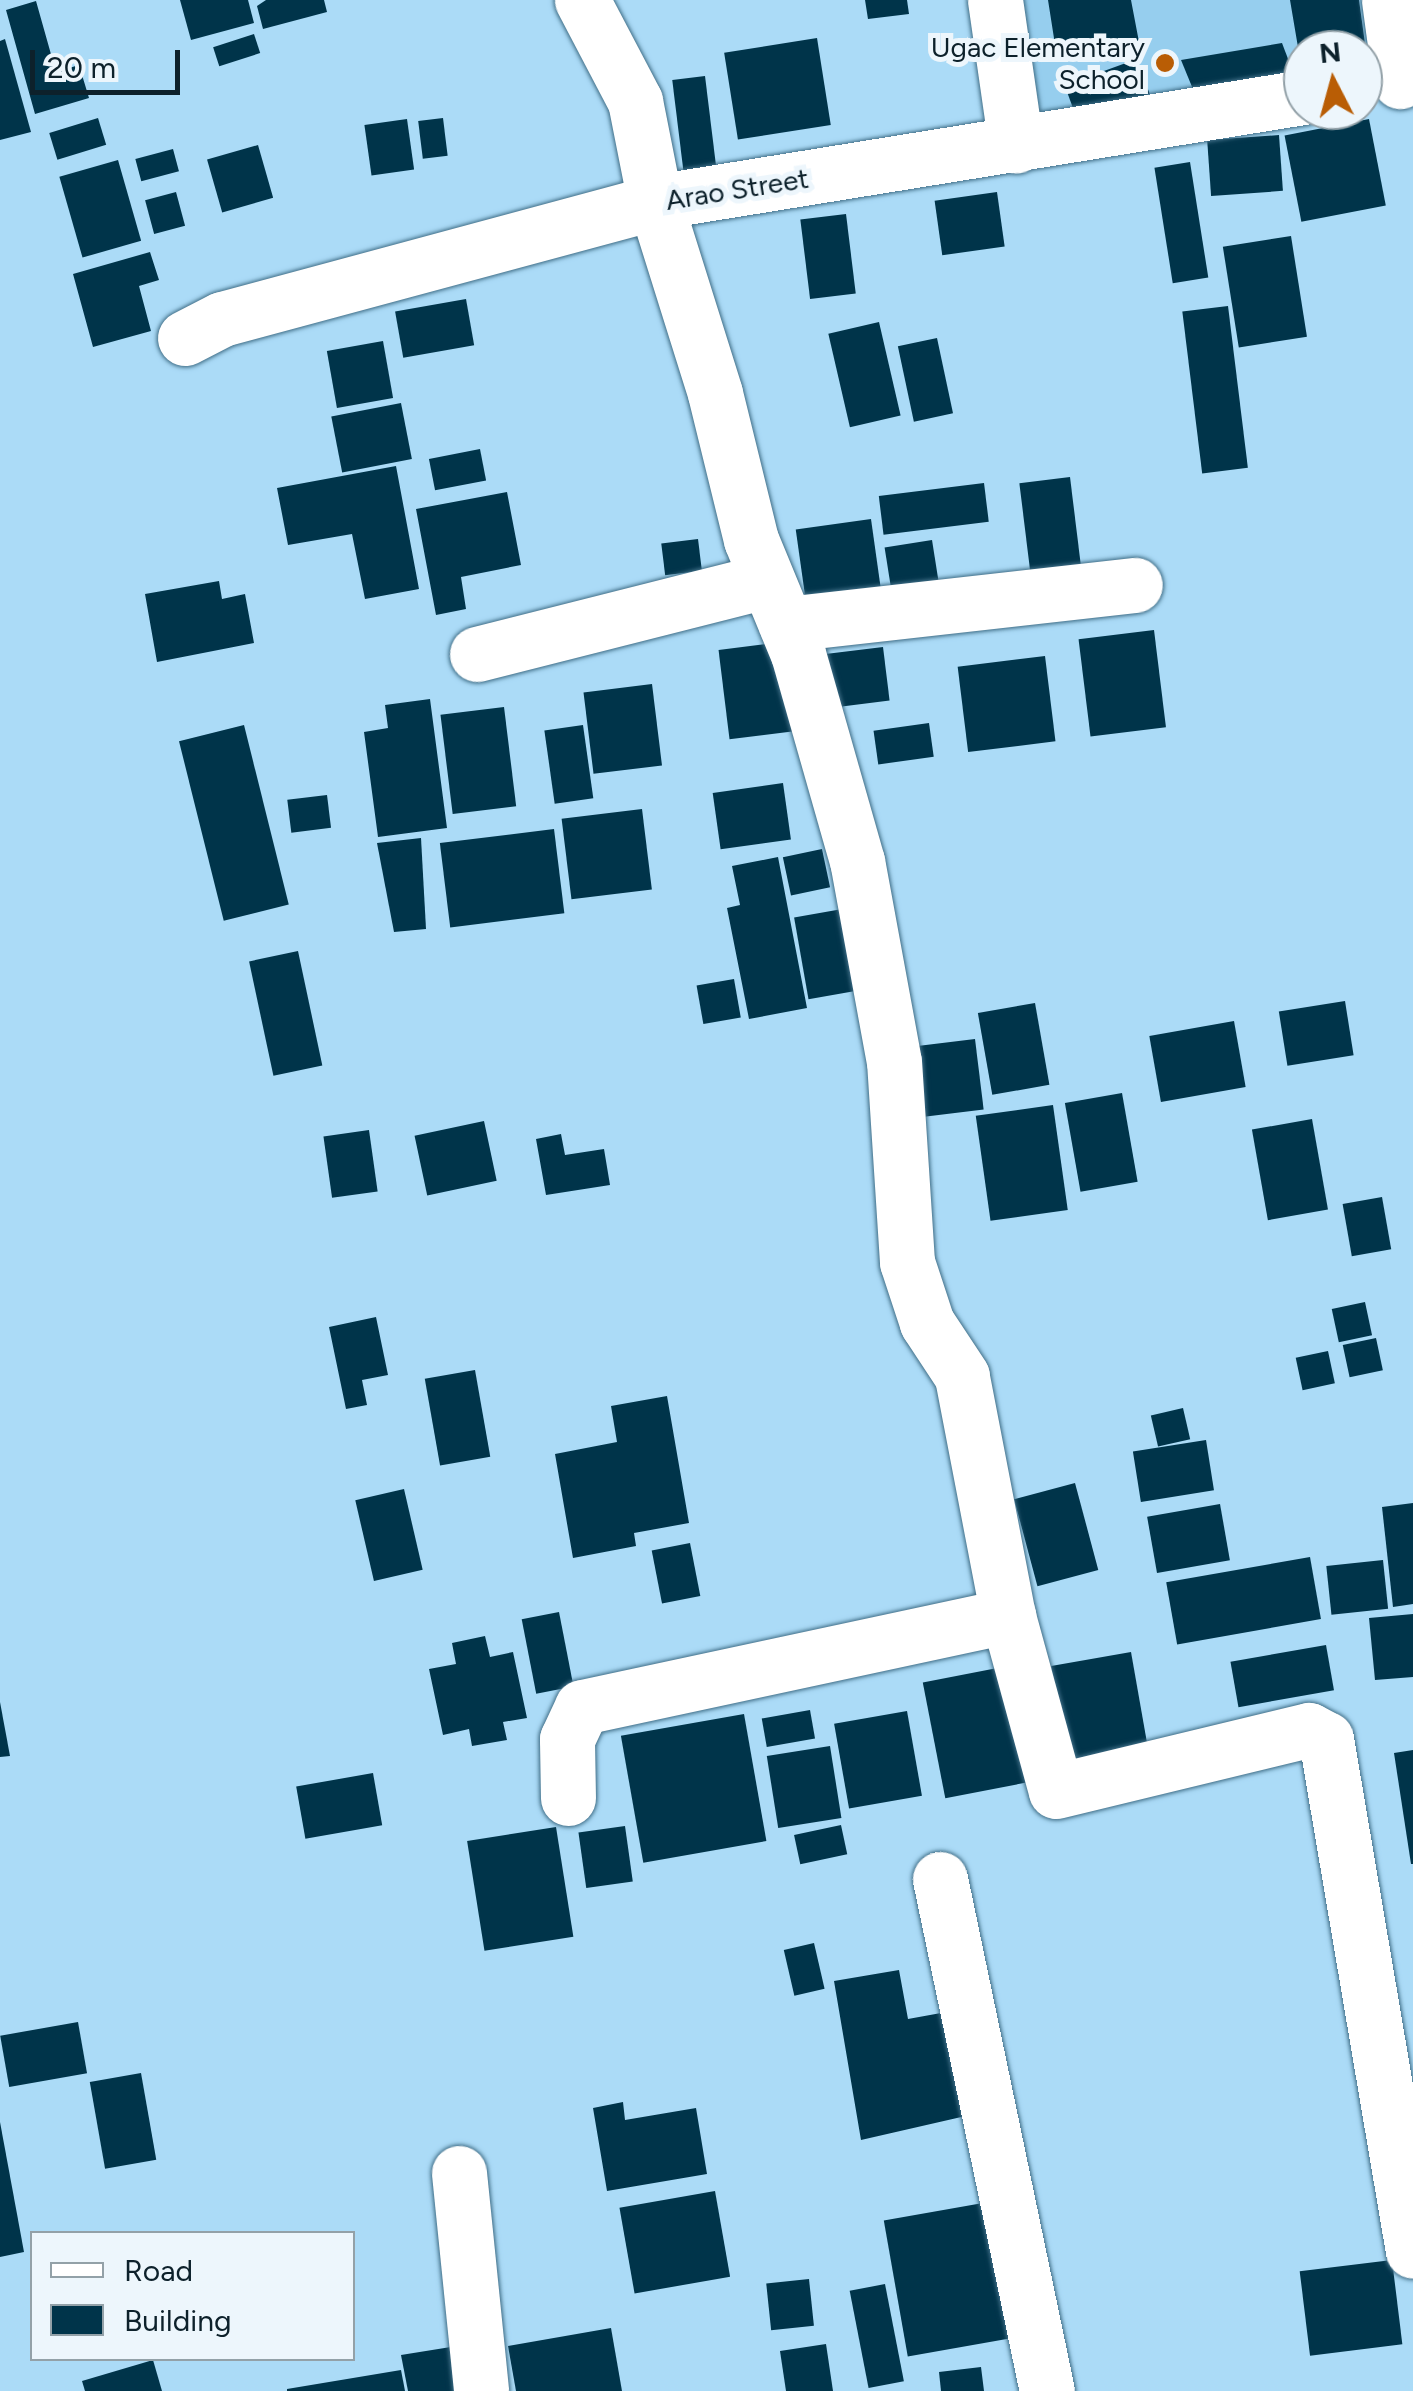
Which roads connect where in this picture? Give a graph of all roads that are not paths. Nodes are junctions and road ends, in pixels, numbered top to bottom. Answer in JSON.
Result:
{"nodes":[{"id":1,"x":582,"y":0,"type":"edge"},
{"id":2,"x":627,"y":0,"type":"edge"},
{"id":3,"x":995,"y":0,"type":"edge"},
{"id":4,"x":1389,"y":0,"type":"edge"},
{"id":5,"x":1392,"y":82,"type":"edge"},
{"id":6,"x":1283,"y":100,"type":"edge"},
{"id":7,"x":634,"y":102,"type":"junction"},
{"id":8,"x":1016,"y":145,"type":"junction"},
{"id":9,"x":656,"y":202,"type":"junction"},
{"id":10,"x":184,"y":338,"type":"dead end"},
{"id":11,"x":1135,"y":584,"type":"dead end"},
{"id":12,"x":775,"y":602,"type":"junction"},
{"id":13,"x":478,"y":654,"type":"dead end"},
{"id":14,"x":1008,"y":1616,"type":"junction"},
{"id":15,"x":568,"y":1798,"type":"dead end"},
{"id":16,"x":940,"y":1878,"type":"dead end"},
{"id":17,"x":459,"y":2172,"type":"dead end"},
{"id":18,"x":1413,"y":2251,"type":"edge"},
{"id":19,"x":481,"y":2391,"type":"edge"},
{"id":20,"x":1047,"y":2391,"type":"edge"}],
"edges":[{"from":1,"to":7,"type":"street"},
{"from":2,"to":7,"type":"street"},
{"from":3,"to":8,"type":"street"},
{"from":4,"to":5,"type":"street"},
{"from":6,"to":8,"type":"street","name":"Arao Street"},
{"from":7,"to":9,"type":"street"},
{"from":8,"to":9,"type":"street","name":"Arao Street"},
{"from":9,"to":10,"type":"street","name":"Arao Street"},
{"from":9,"to":12,"type":"street"},
{"from":11,"to":12,"type":"street"},
{"from":12,"to":13,"type":"street"},
{"from":12,"to":14,"type":"street"},
{"from":14,"to":15,"type":"street"},
{"from":14,"to":18,"type":"street"},
{"from":16,"to":20,"type":"street"},
{"from":17,"to":19,"type":"street"}]}
